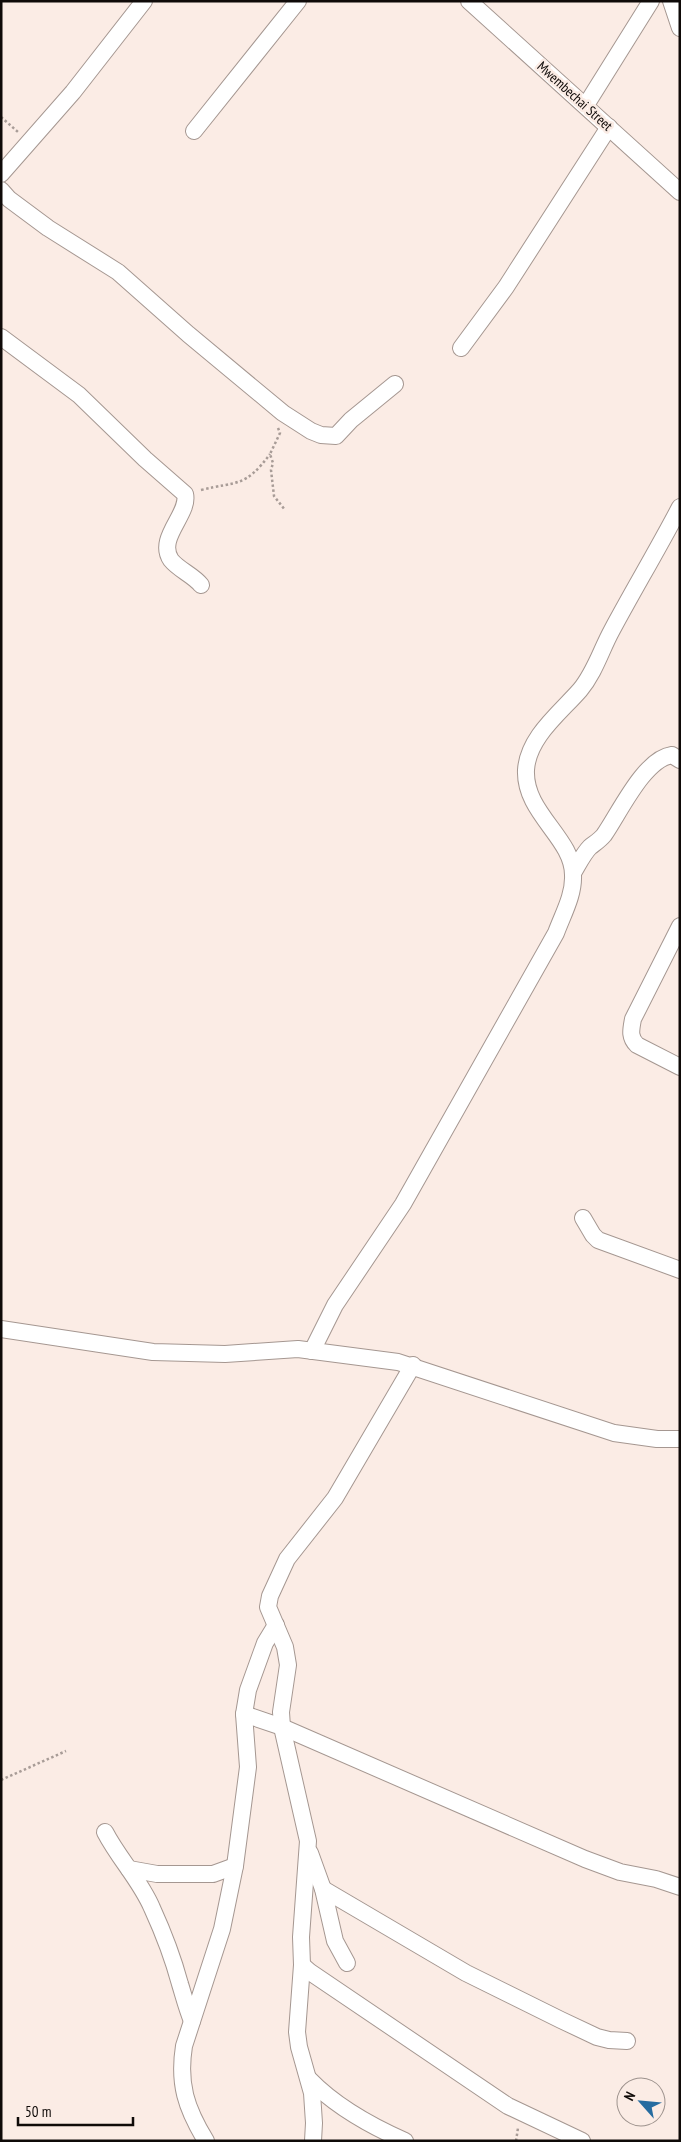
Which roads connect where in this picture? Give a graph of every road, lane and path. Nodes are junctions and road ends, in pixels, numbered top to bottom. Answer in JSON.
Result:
{"nodes":[{"id":1,"x":144,"y":1,"type":"edge"},
{"id":2,"x":298,"y":1,"type":"edge"},
{"id":3,"x":470,"y":1,"type":"edge"},
{"id":4,"x":652,"y":1,"type":"edge"},
{"id":5,"x":671,"y":1,"type":"edge"},
{"id":6,"x":680,"y":28,"type":"edge"},
{"id":7,"x":586,"y":105,"type":"junction"},
{"id":8,"x":1,"y":117,"type":"edge"},
{"id":9,"x":609,"y":127,"type":"junction"},
{"id":10,"x":194,"y":131,"type":"dead end"},
{"id":11,"x":30,"y":143,"type":"junction"},
{"id":12,"x":1,"y":174,"type":"edge"},
{"id":13,"x":1,"y":190,"type":"edge"},
{"id":14,"x":680,"y":192,"type":"edge"},
{"id":15,"x":1,"y":337,"type":"edge"},
{"id":16,"x":461,"y":348,"type":"dead end"},
{"id":17,"x":395,"y":384,"type":"dead end"},
{"id":18,"x":270,"y":403,"type":"junction"},
{"id":19,"x":270,"y":454,"type":"junction"},
{"id":20,"x":185,"y":494,"type":"junction"},
{"id":21,"x":680,"y":507,"type":"edge"},
{"id":22,"x":285,"y":510,"type":"dead end"},
{"id":23,"x":201,"y":585,"type":"dead end"},
{"id":24,"x":680,"y":760,"type":"edge"},
{"id":25,"x":573,"y":873,"type":"junction"},
{"id":26,"x":680,"y":926,"type":"edge"},
{"id":27,"x":680,"y":1067,"type":"edge"},
{"id":28,"x":583,"y":1218,"type":"dead end"},
{"id":29,"x":680,"y":1270,"type":"edge"},
{"id":30,"x":1,"y":1329,"type":"edge"},
{"id":31,"x":312,"y":1351,"type":"junction"},
{"id":32,"x":413,"y":1365,"type":"junction"},
{"id":33,"x":680,"y":1439,"type":"edge"},
{"id":34,"x":276,"y":1625,"type":"junction"},
{"id":35,"x":244,"y":1714,"type":"junction"},
{"id":36,"x":282,"y":1727,"type":"junction"},
{"id":37,"x":66,"y":1751,"type":"dead end"},
{"id":38,"x":1,"y":1780,"type":"edge"},
{"id":39,"x":105,"y":1832,"type":"dead end"},
{"id":40,"x":308,"y":1841,"type":"junction"},
{"id":41,"x":235,"y":1866,"type":"junction"},
{"id":42,"x":129,"y":1869,"type":"junction"},
{"id":43,"x":680,"y":1887,"type":"edge"},
{"id":44,"x":323,"y":1889,"type":"junction"},
{"id":45,"x":347,"y":1963,"type":"dead end"},
{"id":46,"x":302,"y":1965,"type":"junction"},
{"id":47,"x":192,"y":2021,"type":"junction"},
{"id":48,"x":627,"y":2040,"type":"dead end"},
{"id":49,"x":308,"y":2077,"type":"junction"},
{"id":50,"x":314,"y":2140,"type":"edge"},
{"id":51,"x":206,"y":2141,"type":"edge"},
{"id":52,"x":405,"y":2141,"type":"edge"},
{"id":53,"x":582,"y":2141,"type":"edge"}],
"edges":[{"from":1,"to":11,"type":"street"},
{"from":2,"to":10,"type":"street"},
{"from":3,"to":7,"type":"street","name":"Mwembechai Street"},
{"from":4,"to":7,"type":"street"},
{"from":5,"to":6,"type":"street"},
{"from":7,"to":9,"type":"street","name":"Mwembechai Street"},
{"from":8,"to":11,"type":"path"},
{"from":9,"to":14,"type":"street","name":"Mwembechai Street"},
{"from":9,"to":16,"type":"street"},
{"from":11,"to":12,"type":"street"},
{"from":13,"to":18,"type":"street"},
{"from":15,"to":20,"type":"street"},
{"from":17,"to":18,"type":"street"},
{"from":18,"to":19,"type":"path"},
{"from":19,"to":20,"type":"path"},
{"from":19,"to":22,"type":"path"},
{"from":20,"to":23,"type":"street"},
{"from":21,"to":25,"type":"street"},
{"from":24,"to":25,"type":"street"},
{"from":25,"to":31,"type":"street"},
{"from":26,"to":27,"type":"street"},
{"from":28,"to":29,"type":"street"},
{"from":30,"to":31,"type":"street"},
{"from":31,"to":32,"type":"street"},
{"from":32,"to":33,"type":"street"},
{"from":32,"to":34,"type":"street"},
{"from":34,"to":35,"type":"street"},
{"from":34,"to":36,"type":"street"},
{"from":35,"to":36,"type":"street"},
{"from":35,"to":41,"type":"street"},
{"from":36,"to":40,"type":"street"},
{"from":36,"to":43,"type":"street"},
{"from":37,"to":38,"type":"path"},
{"from":39,"to":42,"type":"street"},
{"from":40,"to":44,"type":"street"},
{"from":40,"to":46,"type":"street"},
{"from":41,"to":42,"type":"street"},
{"from":41,"to":47,"type":"street"},
{"from":42,"to":47,"type":"street"},
{"from":44,"to":45,"type":"street"},
{"from":44,"to":48,"type":"street"},
{"from":46,"to":49,"type":"street"},
{"from":46,"to":53,"type":"street"},
{"from":47,"to":51,"type":"street"},
{"from":49,"to":50,"type":"street"},
{"from":49,"to":52,"type":"street"}]}
